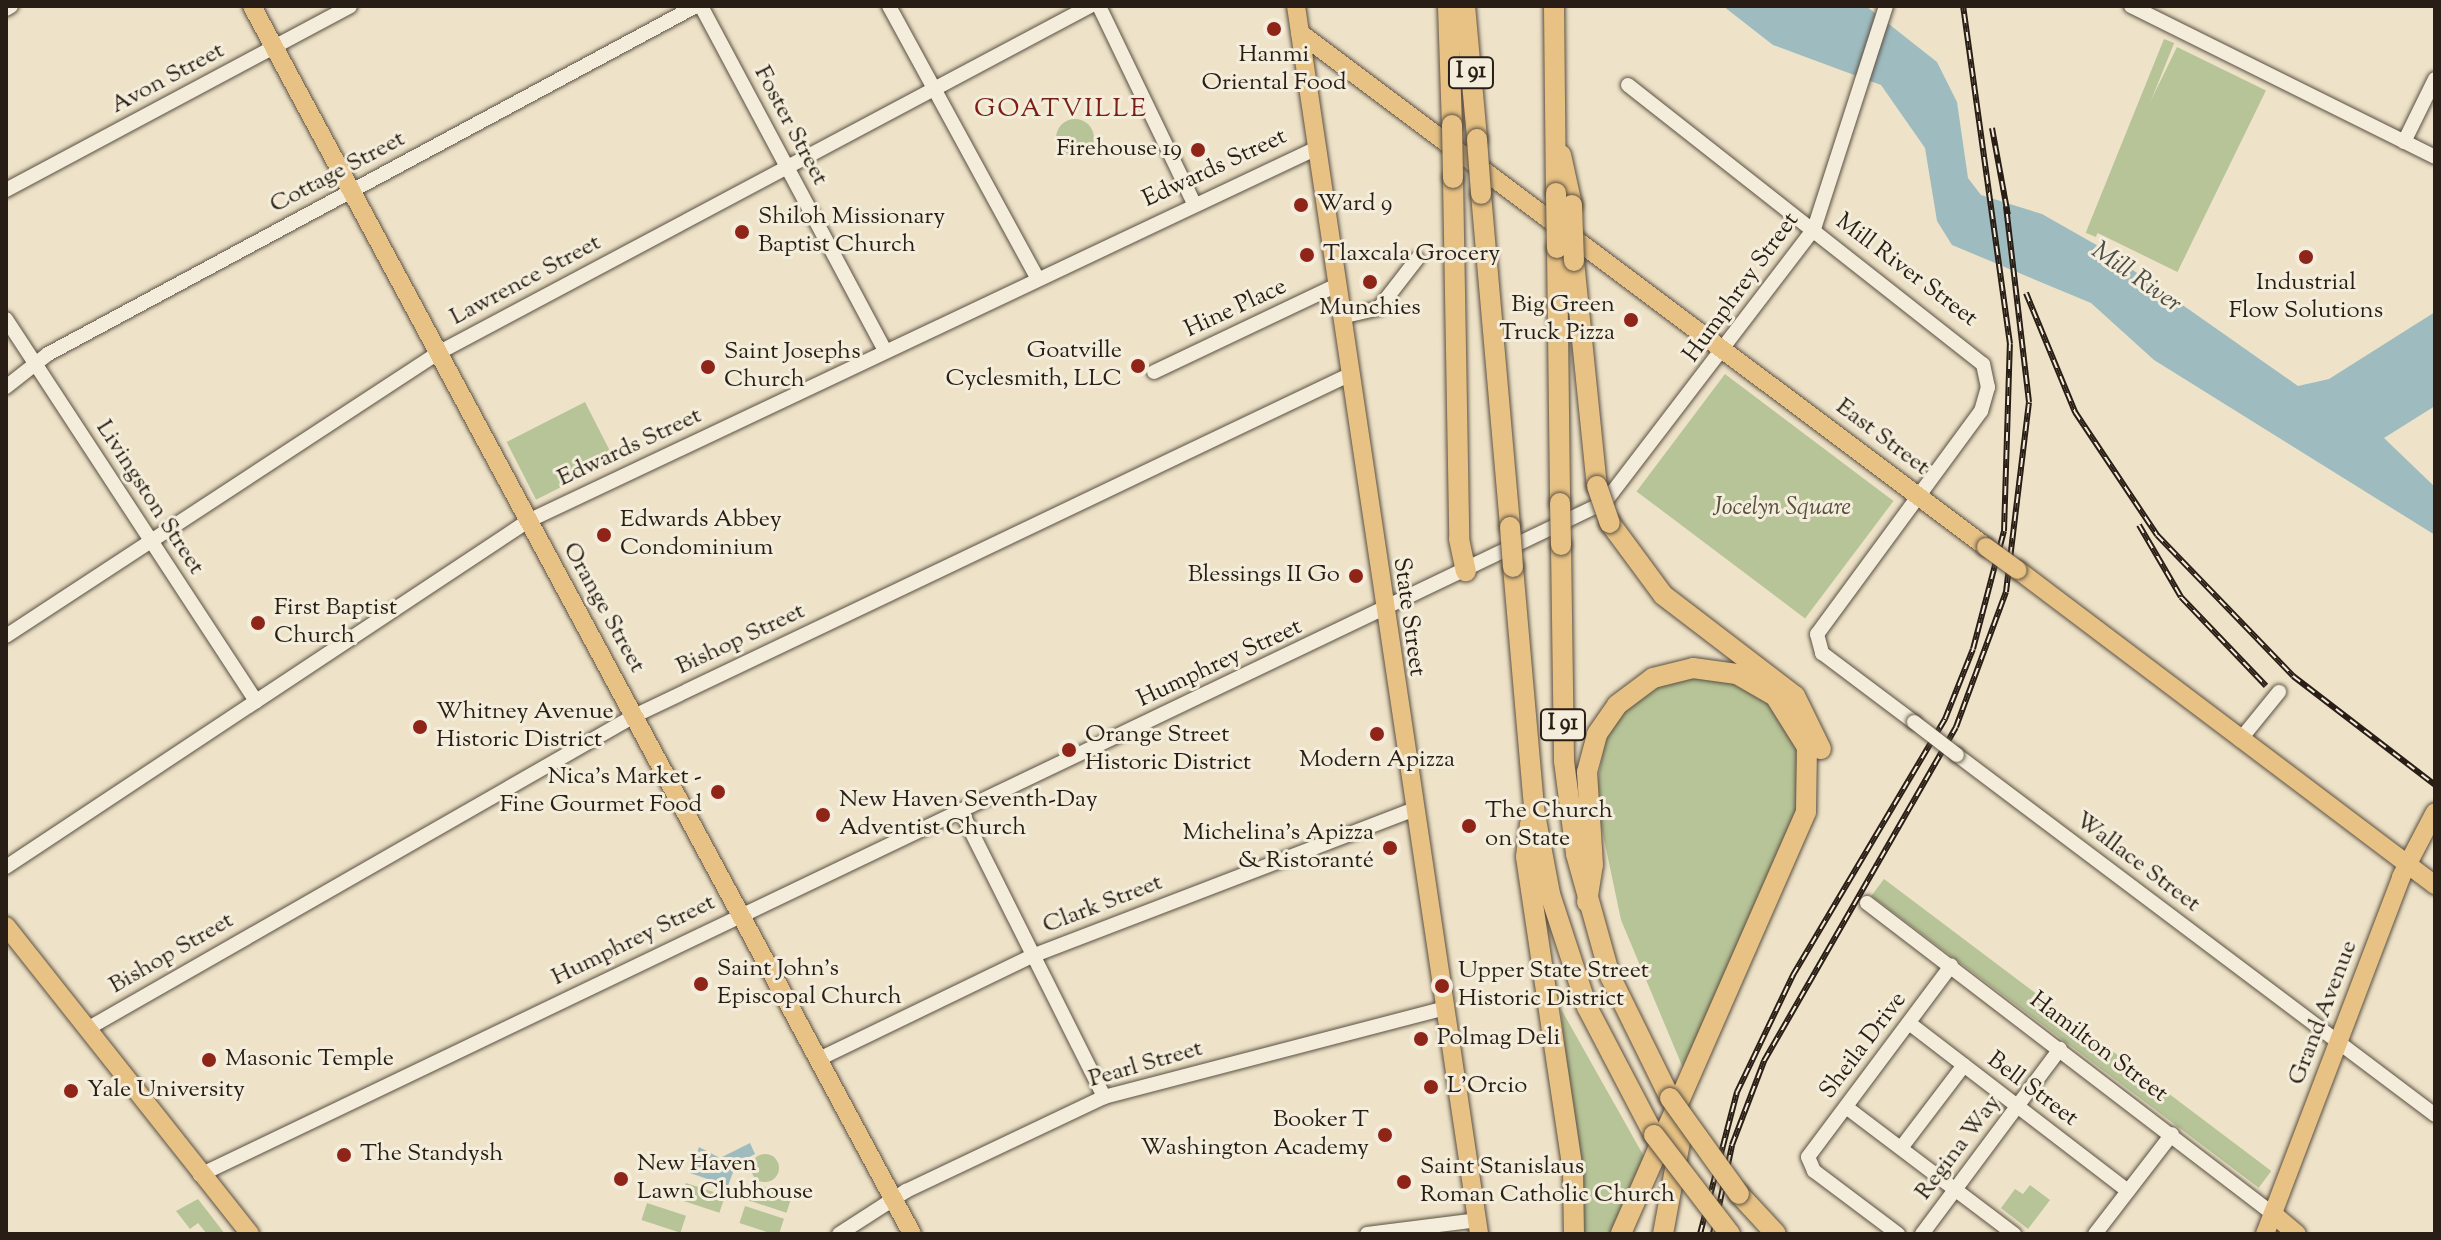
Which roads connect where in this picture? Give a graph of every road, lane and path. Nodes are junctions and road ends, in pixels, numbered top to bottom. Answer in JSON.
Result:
{"nodes":[{"id":1,"x":11,"y":6,"type":"edge"},
{"id":2,"x":252,"y":6,"type":"edge"},
{"id":3,"x":350,"y":6,"type":"edge"},
{"id":4,"x":699,"y":6,"type":"edge"},
{"id":5,"x":889,"y":6,"type":"edge"},
{"id":6,"x":1099,"y":6,"type":"edge"},
{"id":7,"x":1296,"y":6,"type":"edge"},
{"id":8,"x":1448,"y":6,"type":"edge"},
{"id":9,"x":1465,"y":6,"type":"edge"},
{"id":10,"x":2131,"y":6,"type":"edge"},
{"id":11,"x":1554,"y":7,"type":"edge"},
{"id":12,"x":1082,"y":8,"type":"edge"},
{"id":13,"x":1886,"y":8,"type":"edge"},
{"id":14,"x":6,"y":9,"type":"edge"},
{"id":15,"x":1300,"y":33,"type":"junction"},
{"id":16,"x":274,"y":46,"type":"junction"},
{"id":17,"x":2435,"y":79,"type":"edge"},
{"id":18,"x":1628,"y":85,"type":"dead end"},
{"id":19,"x":933,"y":90,"type":"junction"},
{"id":20,"x":2404,"y":142,"type":"junction"},
{"id":21,"x":1317,"y":148,"type":"junction"},
{"id":22,"x":2435,"y":157,"type":"edge"},
{"id":23,"x":787,"y":168,"type":"junction"},
{"id":24,"x":6,"y":190,"type":"edge"},
{"id":25,"x":350,"y":190,"type":"junction"},
{"id":26,"x":1564,"y":199,"type":"junction"},
{"id":27,"x":1194,"y":203,"type":"junction"},
{"id":28,"x":1814,"y":229,"type":"junction"},
{"id":29,"x":1417,"y":259,"type":"dead end"},
{"id":30,"x":1037,"y":278,"type":"junction"},
{"id":31,"x":1337,"y":285,"type":"junction"},
{"id":32,"x":1341,"y":317,"type":"junction"},
{"id":33,"x":6,"y":319,"type":"edge"},
{"id":34,"x":1725,"y":349,"type":"junction"},
{"id":35,"x":885,"y":351,"type":"junction"},
{"id":36,"x":438,"y":353,"type":"junction"},
{"id":37,"x":35,"y":364,"type":"junction"},
{"id":38,"x":1154,"y":372,"type":"dead end"},
{"id":39,"x":1349,"y":375,"type":"junction"},
{"id":40,"x":6,"y":387,"type":"edge"},
{"id":41,"x":1919,"y":496,"type":"junction"},
{"id":42,"x":528,"y":521,"type":"junction"},
{"id":43,"x":151,"y":540,"type":"junction"},
{"id":44,"x":1466,"y":571,"type":"junction"},
{"id":45,"x":1383,"y":611,"type":"junction"},
{"id":46,"x":6,"y":636,"type":"edge"},
{"id":47,"x":2279,"y":692,"type":"dead end"},
{"id":48,"x":256,"y":701,"type":"junction"},
{"id":49,"x":634,"y":716,"type":"junction"},
{"id":50,"x":2240,"y":740,"type":"junction"},
{"id":51,"x":1534,"y":809,"type":"junction"},
{"id":52,"x":1412,"y":810,"type":"junction"},
{"id":53,"x":961,"y":811,"type":"junction"},
{"id":54,"x":2435,"y":812,"type":"edge"},
{"id":55,"x":2407,"y":864,"type":"junction"},
{"id":56,"x":6,"y":867,"type":"edge"},
{"id":57,"x":2435,"y":885,"type":"edge"},
{"id":58,"x":1587,"y":902,"type":"junction"},
{"id":59,"x":1867,"y":903,"type":"dead end"},
{"id":60,"x":739,"y":916,"type":"junction"},
{"id":61,"x":6,"y":926,"type":"edge"},
{"id":62,"x":1032,"y":956,"type":"junction"},
{"id":63,"x":1951,"y":966,"type":"junction"},
{"id":64,"x":1443,"y":1009,"type":"junction"},
{"id":65,"x":1909,"y":1023,"type":"junction"},
{"id":66,"x":87,"y":1029,"type":"junction"},
{"id":67,"x":2338,"y":1042,"type":"junction"},
{"id":68,"x":2060,"y":1049,"type":"junction"},
{"id":69,"x":819,"y":1059,"type":"junction"},
{"id":70,"x":1964,"y":1065,"type":"junction"},
{"id":71,"x":1104,"y":1097,"type":"junction"},
{"id":72,"x":1846,"y":1107,"type":"junction"},
{"id":73,"x":2018,"y":1107,"type":"junction"},
{"id":74,"x":2435,"y":1115,"type":"edge"},
{"id":75,"x":1682,"y":1131,"type":"junction"},
{"id":76,"x":2172,"y":1134,"type":"junction"},
{"id":77,"x":1901,"y":1148,"type":"junction"},
{"id":78,"x":200,"y":1175,"type":"junction"},
{"id":79,"x":1956,"y":1190,"type":"junction"},
{"id":80,"x":2128,"y":1191,"type":"junction"},
{"id":81,"x":893,"y":1199,"type":"junction"},
{"id":82,"x":2273,"y":1214,"type":"junction"},
{"id":83,"x":1478,"y":1227,"type":"edge"},
{"id":84,"x":250,"y":1234,"type":"edge"},
{"id":85,"x":839,"y":1234,"type":"edge"},
{"id":86,"x":912,"y":1234,"type":"edge"},
{"id":87,"x":1367,"y":1234,"type":"edge"},
{"id":88,"x":1574,"y":1234,"type":"edge"},
{"id":89,"x":1621,"y":1234,"type":"edge"},
{"id":90,"x":1636,"y":1234,"type":"edge"},
{"id":91,"x":1663,"y":1234,"type":"edge"},
{"id":92,"x":1730,"y":1234,"type":"edge"},
{"id":93,"x":1776,"y":1234,"type":"edge"},
{"id":94,"x":1898,"y":1234,"type":"edge"},
{"id":95,"x":1922,"y":1234,"type":"edge"},
{"id":96,"x":2014,"y":1234,"type":"edge"},
{"id":97,"x":2095,"y":1234,"type":"edge"},
{"id":98,"x":2265,"y":1234,"type":"edge"},
{"id":99,"x":2297,"y":1234,"type":"edge"}],
"edges":[{"from":1,"to":14,"type":"street"},
{"from":2,"to":16,"type":"main road","name":"Orange Street"},
{"from":3,"to":16,"type":"street","name":"Avon Street"},
{"from":4,"to":23,"type":"street","name":"Foster Street"},
{"from":4,"to":25,"type":"street","name":"Cottage Street"},
{"from":5,"to":19,"type":"street"},
{"from":6,"to":27,"type":"street"},
{"from":7,"to":15,"type":"main road","name":"State Street"},
{"from":8,"to":44,"type":"highway","bridge":true},
{"from":9,"to":51,"type":"highway","number":"I 91","bridge":true},
{"from":10,"to":20,"type":"street"},
{"from":11,"to":26,"type":"highway"},
{"from":12,"to":19,"type":"street","name":"Lawrence Street"},
{"from":13,"to":28,"type":"street","name":"Humphrey Street"},
{"from":15,"to":21,"type":"main road","name":"State Street"},
{"from":15,"to":34,"type":"main road","name":"East Street"},
{"from":16,"to":24,"type":"street","name":"Avon Street"},
{"from":16,"to":25,"type":"main road","name":"Orange Street"},
{"from":17,"to":20,"type":"street"},
{"from":18,"to":28,"type":"street","name":"Mill River Street"},
{"from":19,"to":23,"type":"street","name":"Lawrence Street"},
{"from":19,"to":30,"type":"street"},
{"from":20,"to":22,"type":"street"},
{"from":21,"to":27,"type":"street","name":"Edwards Street"},
{"from":21,"to":31,"type":"main road","name":"State Street"},
{"from":23,"to":35,"type":"street","name":"Foster Street"},
{"from":23,"to":36,"type":"street","name":"Lawrence Street"},
{"from":25,"to":36,"type":"main road","name":"Orange Street"},
{"from":25,"to":37,"type":"street","name":"Cottage Street"},
{"from":26,"to":58,"type":"highway","number":"I 91","bridge":true},
{"from":26,"to":75,"type":"highway","bridge":true},
{"from":27,"to":30,"type":"street","name":"Edwards Street"},
{"from":28,"to":34,"type":"street","name":"Humphrey Street"},
{"from":28,"to":41,"type":"street","name":"Mill River Street"},
{"from":29,"to":32,"type":"street"},
{"from":30,"to":35,"type":"street","name":"Edwards Street"},
{"from":31,"to":32,"type":"main road","name":"State Street"},
{"from":31,"to":38,"type":"street","name":"Hine Place"},
{"from":32,"to":39,"type":"main road","name":"State Street"},
{"from":33,"to":37,"type":"street","name":"Livingston Street"},
{"from":34,"to":41,"type":"main road","name":"East Street"},
{"from":34,"to":44,"type":"street","name":"Humphrey Street"},
{"from":35,"to":42,"type":"street","name":"Edwards Street"},
{"from":36,"to":42,"type":"main road","name":"Orange Street"},
{"from":36,"to":43,"type":"street","name":"Lawrence Street"},
{"from":37,"to":40,"type":"street","name":"Cottage Street"},
{"from":37,"to":43,"type":"street","name":"Livingston Street"},
{"from":39,"to":45,"type":"main road","name":"State Street"},
{"from":39,"to":49,"type":"street","name":"Bishop Street"},
{"from":41,"to":50,"type":"main road","name":"East Street","bridge":true},
{"from":41,"to":67,"type":"street","name":"Wallace Street","bridge":true},
{"from":42,"to":48,"type":"street","name":"Edwards Street"},
{"from":42,"to":49,"type":"main road","name":"Orange Street"},
{"from":43,"to":46,"type":"street","name":"Lawrence Street"},
{"from":43,"to":48,"type":"street","name":"Livingston Street"},
{"from":44,"to":45,"type":"street","name":"Humphrey Street"},
{"from":45,"to":52,"type":"main road","name":"State Street"},
{"from":45,"to":53,"type":"street","name":"Humphrey Street"},
{"from":47,"to":50,"type":"street"},
{"from":48,"to":56,"type":"street","name":"Edwards Street"},
{"from":49,"to":60,"type":"main road","name":"Orange Street"},
{"from":49,"to":66,"type":"street","name":"Bishop Street"},
{"from":50,"to":55,"type":"main road","name":"East Street"},
{"from":51,"to":88,"type":"highway"},
{"from":51,"to":92,"type":"highway","number":"I 91","bridge":true},
{"from":52,"to":62,"type":"street","name":"Clark Street"},
{"from":52,"to":64,"type":"main road","name":"State Street"},
{"from":53,"to":60,"type":"street","name":"Humphrey Street"},
{"from":53,"to":62,"type":"street"},
{"from":54,"to":55,"type":"main road","name":"Grand Avenue"},
{"from":55,"to":57,"type":"main road","name":"East Street"},
{"from":55,"to":67,"type":"main road","name":"Grand Avenue"},
{"from":58,"to":89,"type":"highway"},
{"from":58,"to":93,"type":"highway","number":"I 91","bridge":true},
{"from":59,"to":63,"type":"street","name":"Hamilton Street"},
{"from":60,"to":69,"type":"main road","name":"Orange Street"},
{"from":60,"to":78,"type":"street","name":"Humphrey Street"},
{"from":61,"to":66,"type":"main road"},
{"from":62,"to":69,"type":"street","name":"Clark Street"},
{"from":62,"to":71,"type":"street"},
{"from":63,"to":65,"type":"street","name":"Sheila Drive"},
{"from":63,"to":68,"type":"street","name":"Hamilton Street"},
{"from":64,"to":71,"type":"street","name":"Pearl Street"},
{"from":64,"to":83,"type":"main road","name":"State Street"},
{"from":65,"to":70,"type":"street","name":"Bell Street"},
{"from":65,"to":72,"type":"street","name":"Sheila Drive"},
{"from":66,"to":78,"type":"main road"},
{"from":67,"to":74,"type":"street","name":"Wallace Street"},
{"from":67,"to":82,"type":"main road","name":"Grand Avenue"},
{"from":68,"to":73,"type":"street","name":"Regina Way"},
{"from":68,"to":76,"type":"street","name":"Hamilton Street"},
{"from":69,"to":81,"type":"main road","name":"Orange Street"},
{"from":70,"to":73,"type":"street","name":"Bell Street"},
{"from":70,"to":77,"type":"street"},
{"from":71,"to":81,"type":"street","name":"Pearl Street"},
{"from":72,"to":77,"type":"street"},
{"from":72,"to":94,"type":"street","name":"Sheila Drive"},
{"from":73,"to":79,"type":"street","name":"Regina Way"},
{"from":73,"to":80,"type":"street","name":"Bell Street"},
{"from":75,"to":90,"type":"highway"},
{"from":75,"to":91,"type":"highway"},
{"from":76,"to":80,"type":"street"},
{"from":76,"to":82,"type":"street","name":"Hamilton Street"},
{"from":77,"to":79,"type":"street"},
{"from":78,"to":84,"type":"main road"},
{"from":79,"to":95,"type":"street","name":"Regina Way"},
{"from":79,"to":96,"type":"street"},
{"from":80,"to":97,"type":"street"},
{"from":81,"to":85,"type":"street","name":"Pearl Street"},
{"from":81,"to":86,"type":"main road","name":"Orange Street"},
{"from":82,"to":98,"type":"main road","name":"Grand Avenue"},
{"from":82,"to":99,"type":"main road","name":"Hamilton Street"},
{"from":83,"to":87,"type":"street"}]}
